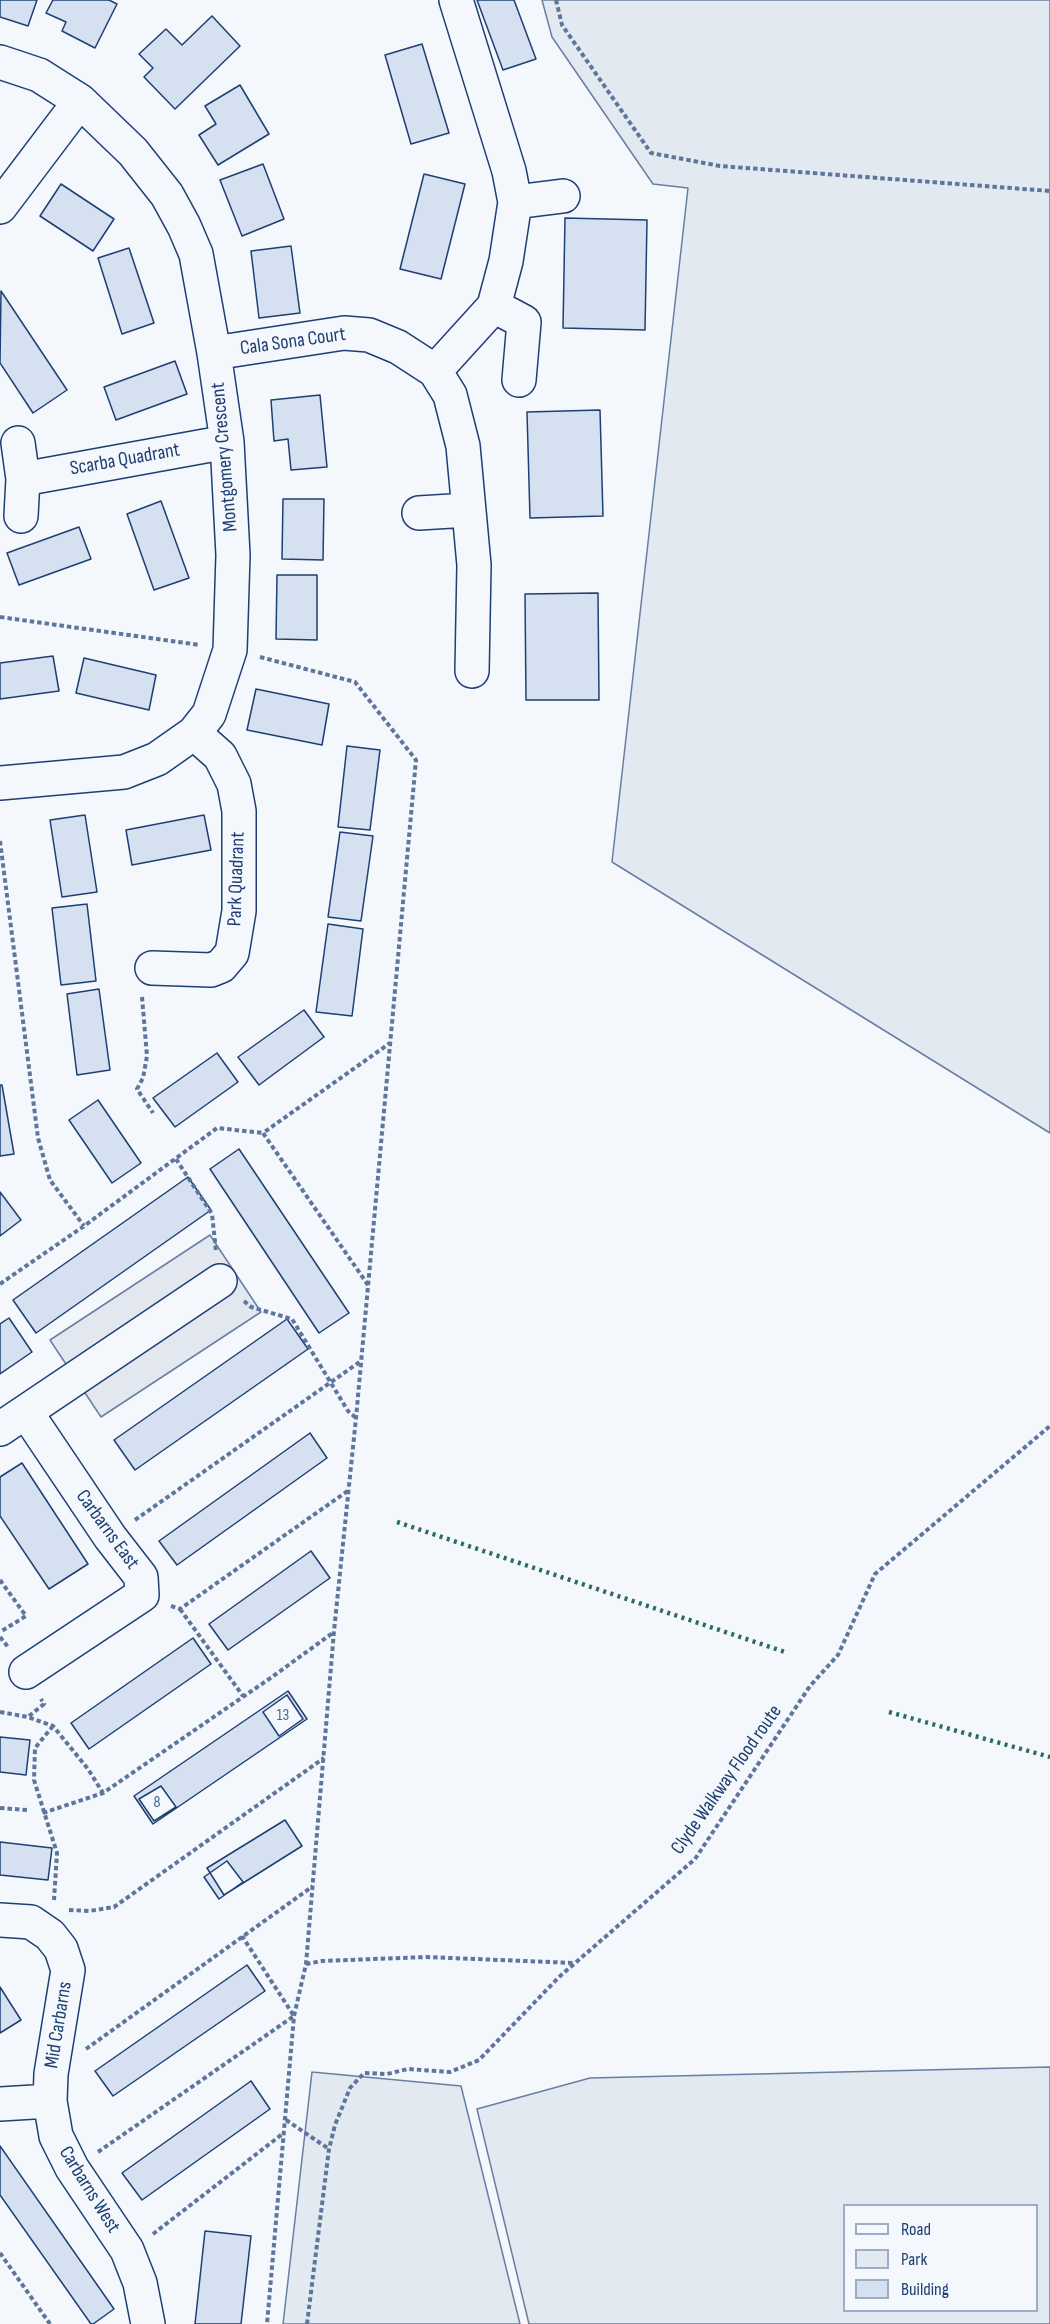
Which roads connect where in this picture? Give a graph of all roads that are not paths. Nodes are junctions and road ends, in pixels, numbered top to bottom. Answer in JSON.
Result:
{"nodes":[{"id":1,"x":456,"y":0,"type":"edge"},
{"id":2,"x":0,"y":62,"type":"edge"},
{"id":3,"x":80,"y":101,"type":"junction"},
{"id":4,"x":563,"y":196,"type":"dead end"},
{"id":5,"x":515,"y":202,"type":"junction"},
{"id":6,"x":0,"y":207,"type":"edge"},
{"id":7,"x":494,"y":306,"type":"junction"},
{"id":8,"x":214,"y":353,"type":"junction"},
{"id":9,"x":435,"y":371,"type":"junction"},
{"id":10,"x":519,"y":380,"type":"dead end"},
{"id":11,"x":18,"y":442,"type":"dead end"},
{"id":12,"x":227,"y":442,"type":"junction"},
{"id":13,"x":23,"y":478,"type":"junction"},
{"id":14,"x":468,"y":510,"type":"junction"},
{"id":15,"x":419,"y":513,"type":"dead end"},
{"id":16,"x":21,"y":516,"type":"dead end"},
{"id":17,"x":472,"y":671,"type":"dead end"},
{"id":18,"x":194,"y":733,"type":"junction"},
{"id":19,"x":0,"y":783,"type":"edge"},
{"id":20,"x":152,"y":968,"type":"road end"},
{"id":21,"x":220,"y":1281,"type":"road end"},
{"id":22,"x":13,"y":1421,"type":"edge"},
{"id":23,"x":26,"y":1672,"type":"dead end"},
{"id":24,"x":0,"y":1920,"type":"edge"},
{"id":25,"x":51,"y":2088,"type":"junction"},
{"id":26,"x":0,"y":2104,"type":"edge"},
{"id":27,"x":148,"y":2324,"type":"edge"}],
"edges":[{"from":1,"to":5,"type":"street"},
{"from":2,"to":3,"type":"street","name":"Montgomery Crescent"},
{"from":3,"to":6,"type":"street"},
{"from":3,"to":8,"type":"street","name":"Montgomery Crescent"},
{"from":4,"to":5,"type":"street"},
{"from":5,"to":7,"type":"street"},
{"from":7,"to":9,"type":"street"},
{"from":7,"to":10,"type":"street"},
{"from":8,"to":9,"type":"street","name":"Cala Sona Court"},
{"from":8,"to":12,"type":"street","name":"Montgomery Crescent"},
{"from":9,"to":14,"type":"street","name":"Cala Sona Court"},
{"from":11,"to":13,"type":"street"},
{"from":12,"to":13,"type":"street","name":"Scarba Quadrant"},
{"from":12,"to":18,"type":"street","name":"Montgomery Crescent"},
{"from":13,"to":16,"type":"street"},
{"from":14,"to":15,"type":"street"},
{"from":14,"to":17,"type":"street","name":"Cala Sona Court"},
{"from":18,"to":19,"type":"street","name":"Montgomery Crescent"},
{"from":18,"to":20,"type":"street","name":"Park Quadrant"},
{"from":21,"to":22,"type":"street","name":"Carbarns East"},
{"from":22,"to":23,"type":"street","name":"Carbarns East"},
{"from":24,"to":25,"type":"street","name":"Mid Carbarns"},
{"from":25,"to":26,"type":"street"},
{"from":25,"to":27,"type":"street","name":"Carbarns West"}]}
